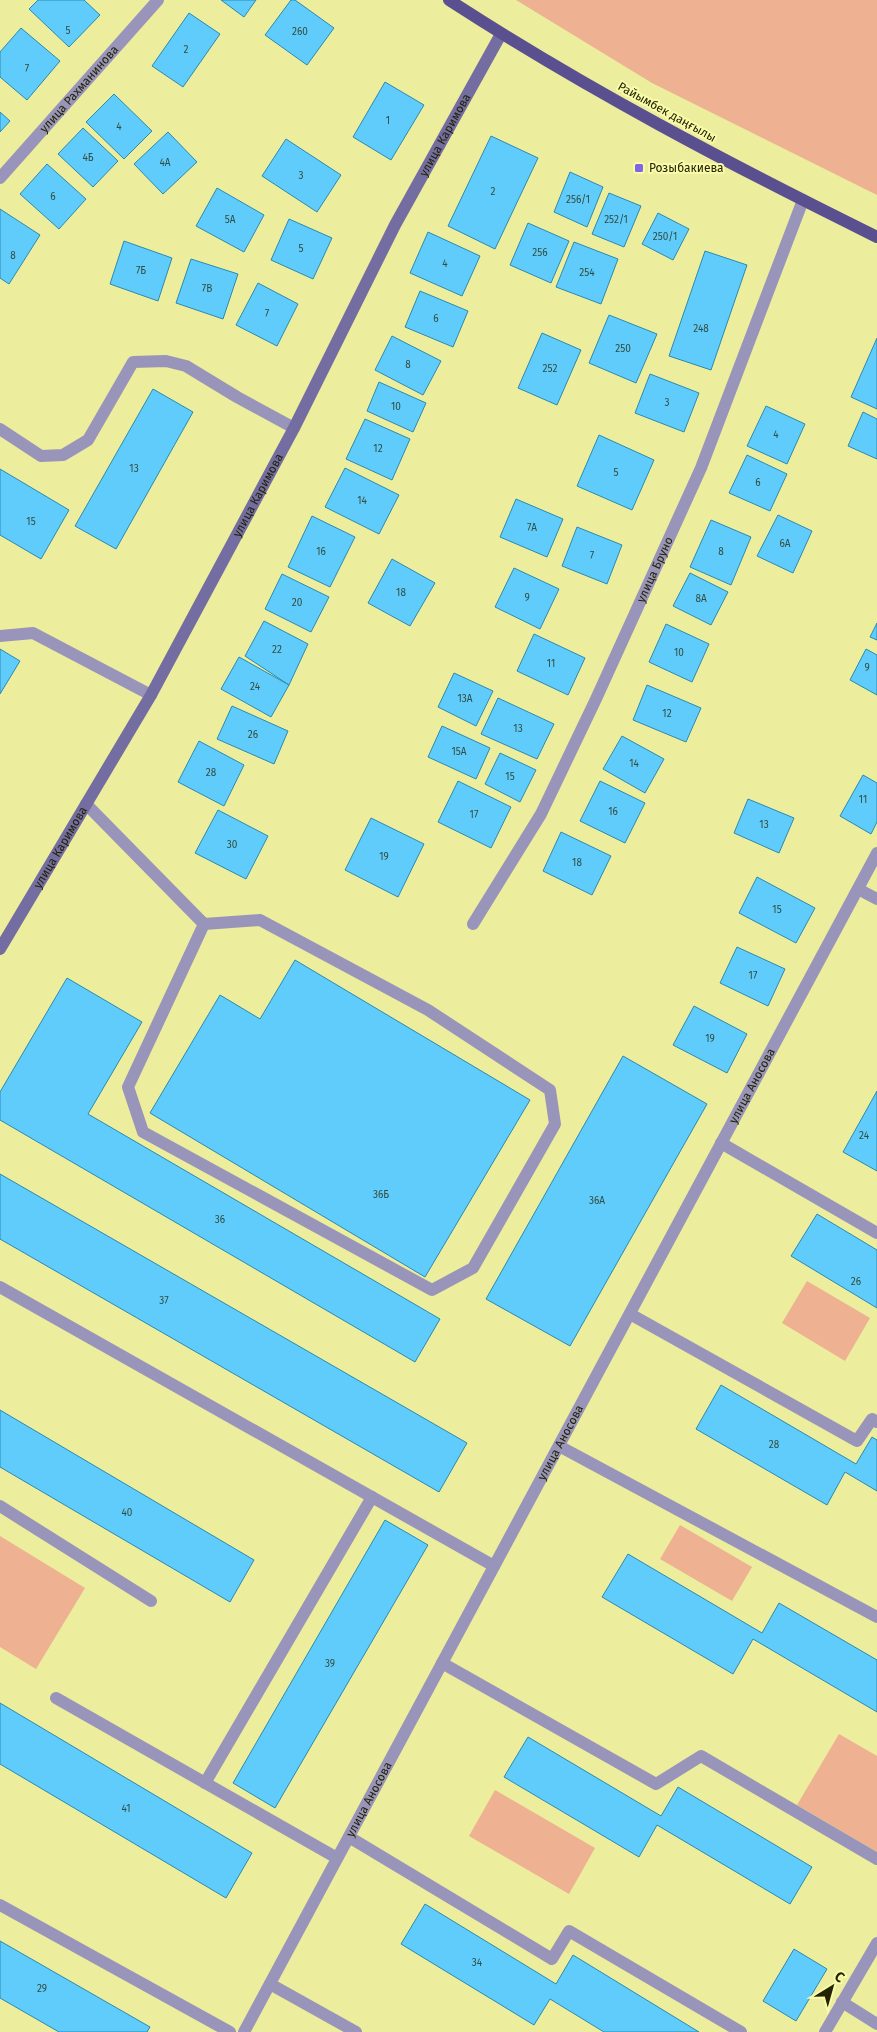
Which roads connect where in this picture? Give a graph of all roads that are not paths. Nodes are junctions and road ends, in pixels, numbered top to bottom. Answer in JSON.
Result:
{"nodes":[{"id":1,"x":158,"y":0,"type":"edge"},
{"id":2,"x":449,"y":0,"type":"edge"},
{"id":3,"x":501,"y":34,"type":"junction"},
{"id":4,"x":0,"y":178,"type":"edge"},
{"id":5,"x":803,"y":200,"type":"junction"},
{"id":6,"x":877,"y":237,"type":"edge"},
{"id":7,"x":294,"y":428,"type":"junction"},
{"id":8,"x":0,"y":429,"type":"edge"},
{"id":9,"x":0,"y":636,"type":"edge"},
{"id":10,"x":151,"y":695,"type":"junction"},
{"id":11,"x":86,"y":804,"type":"junction"},
{"id":12,"x":877,"y":853,"type":"edge"},
{"id":13,"x":858,"y":889,"type":"junction"},
{"id":14,"x":877,"y":899,"type":"edge"},
{"id":15,"x":204,"y":924,"type":"junction"},
{"id":16,"x":473,"y":924,"type":"dead end"},
{"id":17,"x":0,"y":949,"type":"edge"},
{"id":18,"x":721,"y":1143,"type":"junction"},
{"id":19,"x":877,"y":1233,"type":"edge"},
{"id":20,"x":0,"y":1287,"type":"edge"},
{"id":21,"x":630,"y":1314,"type":"junction"},
{"id":22,"x":877,"y":1422,"type":"edge"},
{"id":23,"x":559,"y":1446,"type":"junction"},
{"id":24,"x":372,"y":1497,"type":"junction"},
{"id":25,"x":0,"y":1506,"type":"edge"},
{"id":26,"x":494,"y":1566,"type":"junction"},
{"id":27,"x":151,"y":1602,"type":"dead end"},
{"id":28,"x":877,"y":1617,"type":"edge"},
{"id":29,"x":442,"y":1663,"type":"junction"},
{"id":30,"x":56,"y":1698,"type":"dead end"},
{"id":31,"x":206,"y":1783,"type":"junction"},
{"id":32,"x":349,"y":1837,"type":"junction"},
{"id":33,"x":337,"y":1858,"type":"junction"},
{"id":34,"x":877,"y":1859,"type":"edge"},
{"id":35,"x":0,"y":1905,"type":"edge"},
{"id":36,"x":877,"y":1943,"type":"edge"},
{"id":37,"x":270,"y":1984,"type":"junction"},
{"id":38,"x":842,"y":2002,"type":"junction"},
{"id":39,"x":877,"y":2024,"type":"edge"},
{"id":40,"x":230,"y":2032,"type":"edge"},
{"id":41,"x":244,"y":2032,"type":"edge"},
{"id":42,"x":356,"y":2032,"type":"edge"},
{"id":43,"x":741,"y":2032,"type":"edge"},
{"id":44,"x":825,"y":2032,"type":"edge"}],
"edges":[{"from":1,"to":4,"type":"street","name":"улица Рахманинова"},
{"from":2,"to":3,"type":"main road","name":"Райымбек даңғылы"},
{"from":3,"to":5,"type":"main road","name":"Райымбек даңғылы"},
{"from":3,"to":7,"type":"street","name":"улица Каримова"},
{"from":5,"to":6,"type":"main road","name":"Райымбек даңғылы"},
{"from":5,"to":16,"type":"street","name":"улица Бруно"},
{"from":7,"to":8,"type":"street"},
{"from":7,"to":10,"type":"street","name":"улица Каримова"},
{"from":9,"to":10,"type":"street"},
{"from":10,"to":11,"type":"street","name":"улица Каримова"},
{"from":11,"to":15,"type":"street"},
{"from":11,"to":17,"type":"street","name":"улица Каримова"},
{"from":12,"to":13,"type":"street","name":"улица Аносова"},
{"from":13,"to":14,"type":"street"},
{"from":13,"to":18,"type":"street","name":"улица Аносова"},
{"from":15,"to":15,"type":"street"},
{"from":18,"to":19,"type":"street"},
{"from":18,"to":21,"type":"street","name":"улица Аносова"},
{"from":20,"to":24,"type":"street"},
{"from":21,"to":22,"type":"street"},
{"from":21,"to":23,"type":"street","name":"улица Аносова"},
{"from":23,"to":26,"type":"street","name":"улица Аносова"},
{"from":23,"to":28,"type":"street"},
{"from":24,"to":26,"type":"street"},
{"from":24,"to":31,"type":"street"},
{"from":25,"to":27,"type":"street"},
{"from":26,"to":29,"type":"street","name":"улица Аносова"},
{"from":29,"to":32,"type":"street","name":"улица Аносова"},
{"from":29,"to":34,"type":"street"},
{"from":30,"to":31,"type":"street"},
{"from":31,"to":33,"type":"street"},
{"from":32,"to":33,"type":"street","name":"улица Аносова"},
{"from":32,"to":43,"type":"street"},
{"from":33,"to":37,"type":"street","name":"улица Аносова"},
{"from":35,"to":40,"type":"street"},
{"from":36,"to":38,"type":"street"},
{"from":37,"to":41,"type":"street","name":"улица Аносова"},
{"from":37,"to":42,"type":"street"},
{"from":38,"to":39,"type":"street"},
{"from":38,"to":44,"type":"street"}]}
